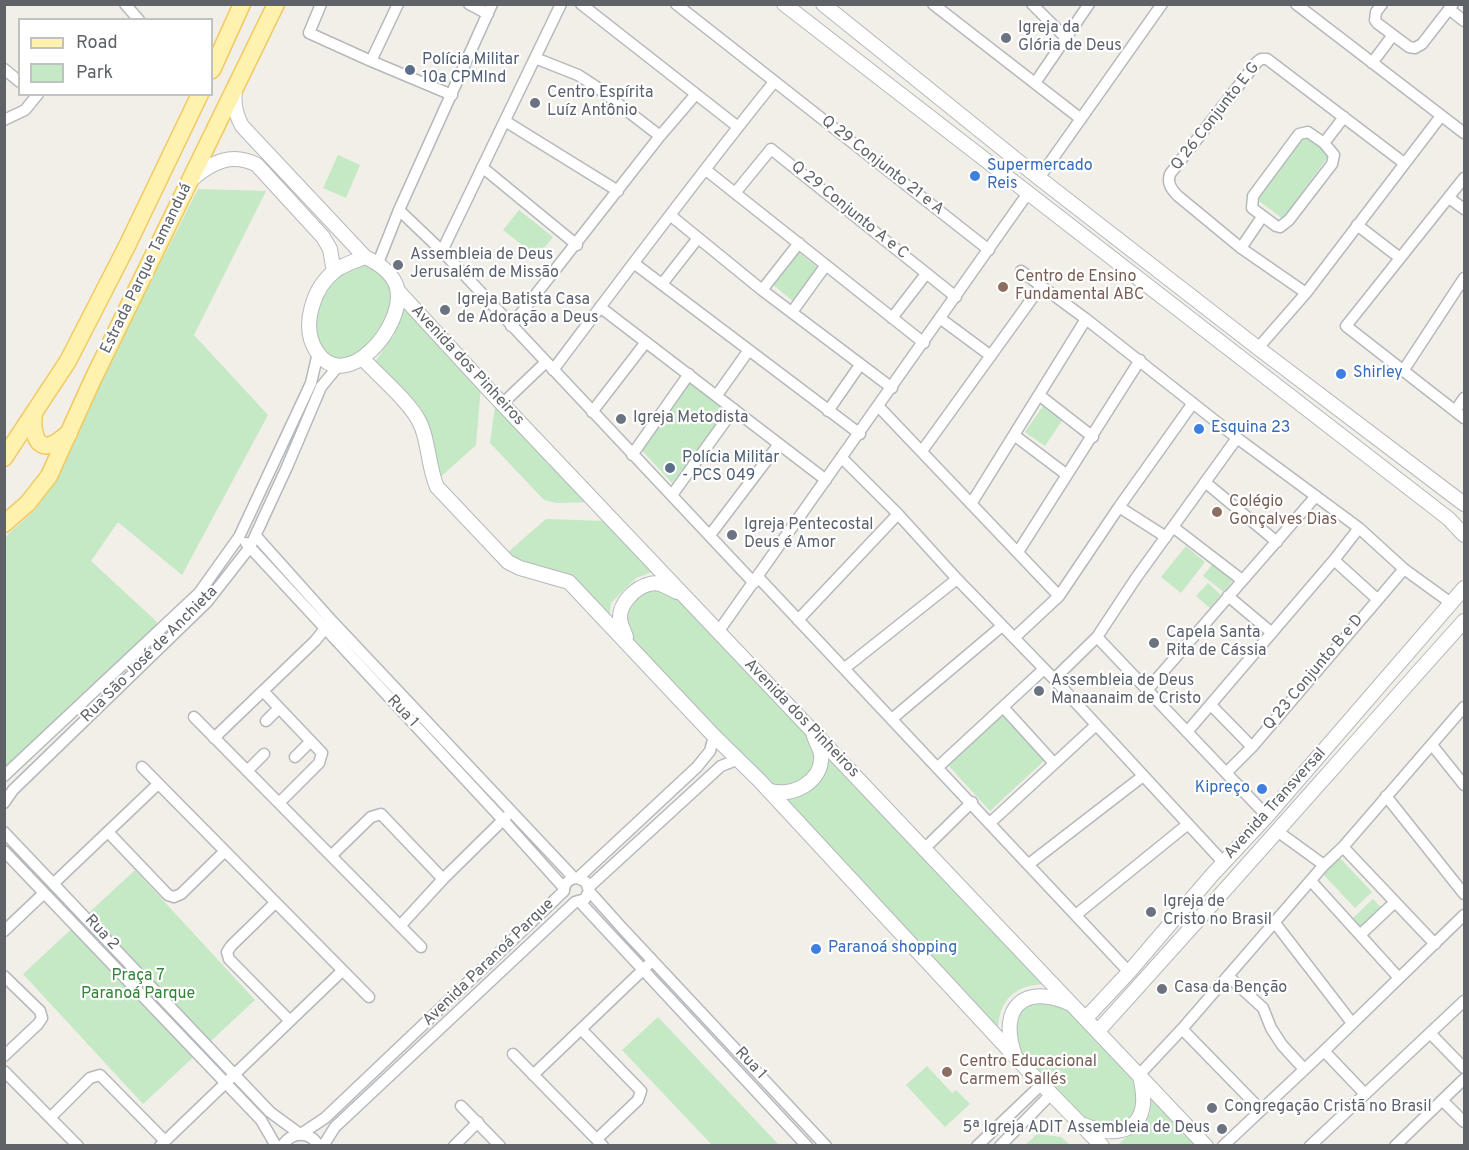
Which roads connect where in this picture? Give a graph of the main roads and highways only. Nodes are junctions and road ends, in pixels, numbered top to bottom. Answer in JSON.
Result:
{"nodes":[{"id":1,"x":242,"y":4,"type":"edge"},
{"id":2,"x":276,"y":4,"type":"edge"},
{"id":3,"x":217,"y":47,"type":"edge"},
{"id":4,"x":213,"y":65,"type":"edge"},
{"id":5,"x":197,"y":97,"type":"edge"},
{"id":6,"x":34,"y":413,"type":"junction"},
{"id":7,"x":69,"y":433,"type":"junction"},
{"id":8,"x":10,"y":439,"type":"edge"},
{"id":9,"x":4,"y":458,"type":"edge"},
{"id":10,"x":4,"y":524,"type":"edge"}],
"edges":[{"from":1,"to":3,"type":"main road"},
{"from":2,"to":7,"type":"main road","name":"Estrada Parque Tamanduá"},
{"from":3,"to":4,"type":"main road"},
{"from":5,"to":6,"type":"main road","name":"Estrada Parque Tamanduá"},
{"from":6,"to":7,"type":"main road"},
{"from":6,"to":8,"type":"main road","name":"Estrada Parque Tamanduá"},
{"from":7,"to":10,"type":"main road","name":"Estrada Parque Tamanduá"},
{"from":8,"to":9,"type":"main road","name":"Estrada Parque Tamanduá"}]}
